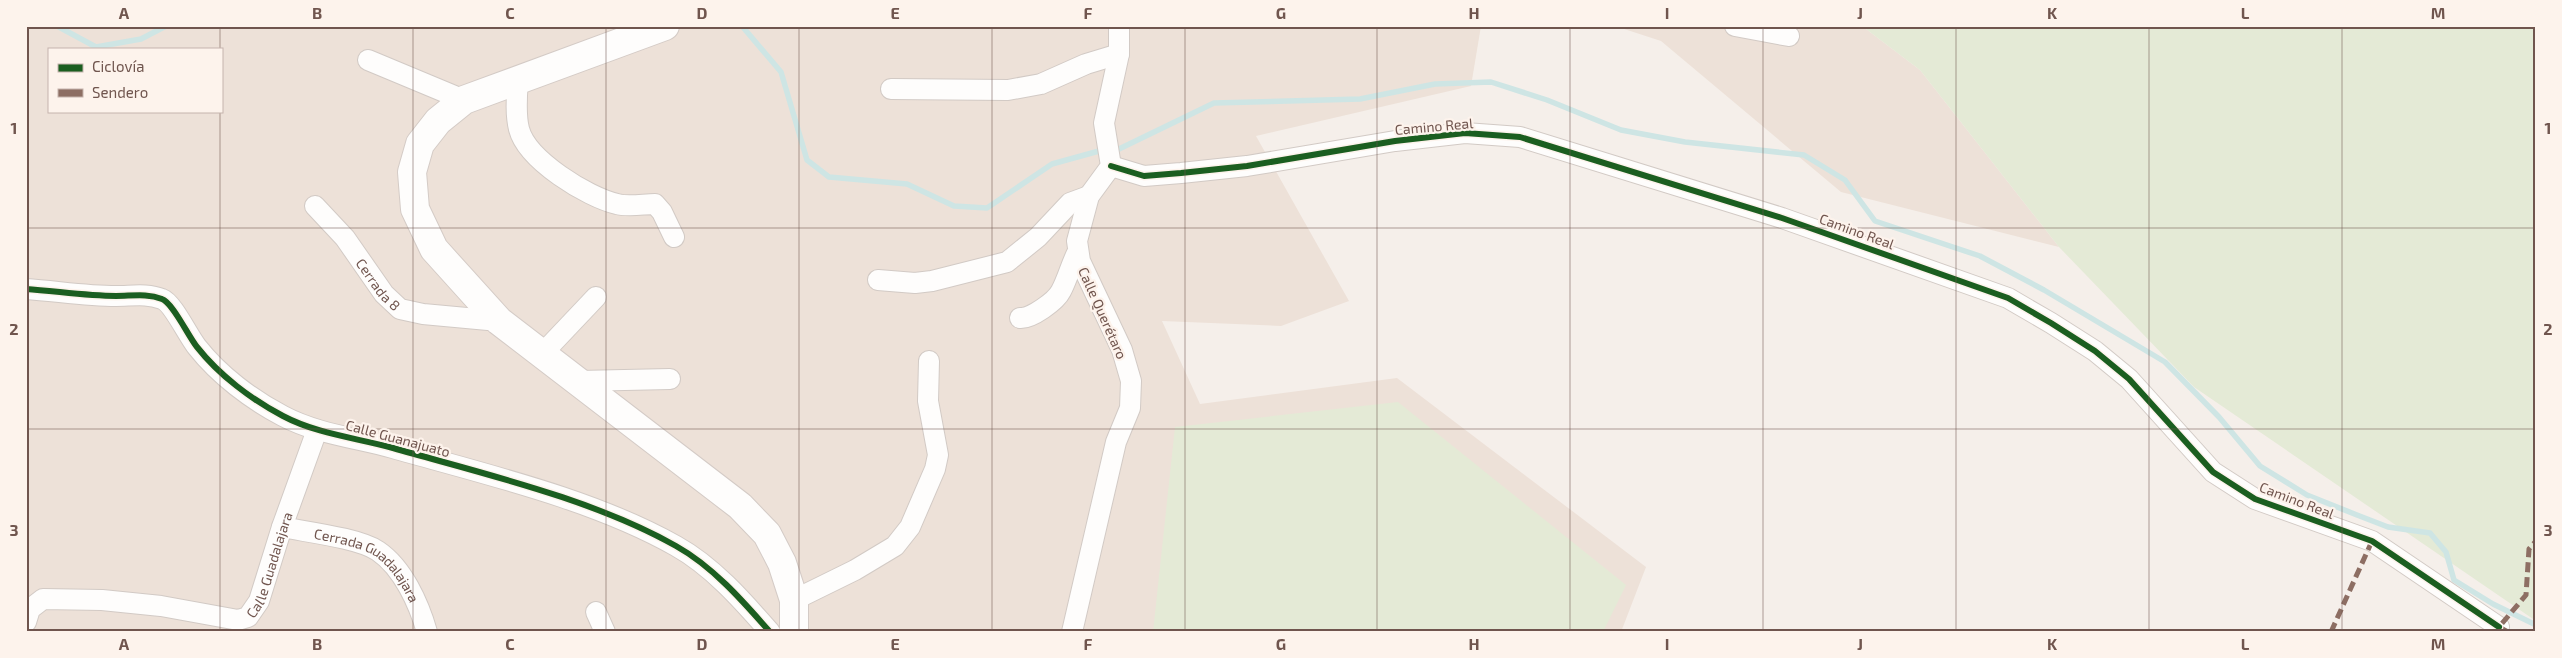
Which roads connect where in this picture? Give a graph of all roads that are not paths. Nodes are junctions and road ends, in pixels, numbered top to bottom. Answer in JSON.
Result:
{"nodes":[{"id":1,"x":665,"y":26,"type":"edge"},
{"id":2,"x":1119,"y":26,"type":"edge"},
{"id":3,"x":1735,"y":26,"type":"edge"},
{"id":4,"x":1789,"y":36,"type":"dead end"},
{"id":5,"x":1119,"y":54,"type":"junction"},
{"id":6,"x":368,"y":60,"type":"dead end"},
{"id":7,"x":518,"y":79,"type":"junction"},
{"id":8,"x":891,"y":89,"type":"dead end"},
{"id":9,"x":464,"y":100,"type":"junction"},
{"id":10,"x":1111,"y":166,"type":"junction"},
{"id":11,"x":1089,"y":196,"type":"junction"},
{"id":12,"x":315,"y":206,"type":"dead end"},
{"id":13,"x":674,"y":237,"type":"dead end"},
{"id":14,"x":1078,"y":251,"type":"junction"},
{"id":15,"x":878,"y":280,"type":"dead end"},
{"id":16,"x":26,"y":290,"type":"edge"},
{"id":17,"x":596,"y":297,"type":"dead end"},
{"id":18,"x":1020,"y":318,"type":"dead end"},
{"id":19,"x":499,"y":320,"type":"junction"},
{"id":20,"x":542,"y":354,"type":"junction"},
{"id":21,"x":929,"y":361,"type":"dead end"},
{"id":22,"x":670,"y":379,"type":"dead end"},
{"id":23,"x":579,"y":381,"type":"junction"},
{"id":24,"x":317,"y":430,"type":"junction"},
{"id":25,"x":282,"y":527,"type":"junction"},
{"id":26,"x":794,"y":600,"type":"junction"},
{"id":27,"x":596,"y":612,"type":"dead end"},
{"id":28,"x":26,"y":622,"type":"edge"},
{"id":29,"x":2499,"y":627,"type":"dead end"},
{"id":30,"x":427,"y":632,"type":"edge"},
{"id":31,"x":605,"y":632,"type":"edge"},
{"id":32,"x":770,"y":632,"type":"edge"},
{"id":33,"x":794,"y":632,"type":"edge"},
{"id":34,"x":1072,"y":632,"type":"edge"}],
"edges":[{"from":1,"to":7,"type":"main road"},
{"from":2,"to":5,"type":"street"},
{"from":3,"to":4,"type":"street"},
{"from":5,"to":8,"type":"street"},
{"from":5,"to":10,"type":"street"},
{"from":6,"to":9,"type":"street"},
{"from":7,"to":9,"type":"main road"},
{"from":7,"to":13,"type":"street"},
{"from":9,"to":19,"type":"main road"},
{"from":10,"to":11,"type":"street","name":"Calle Querétaro"},
{"from":10,"to":29,"type":"street","name":"Camino Real"},
{"from":11,"to":14,"type":"street","name":"Calle Querétaro"},
{"from":11,"to":15,"type":"street"},
{"from":12,"to":19,"type":"street","name":"Cerrada 8"},
{"from":14,"to":18,"type":"street"},
{"from":14,"to":34,"type":"street","name":"Calle Querétaro"},
{"from":16,"to":24,"type":"street","name":"Calle Guanajuato"},
{"from":17,"to":20,"type":"street"},
{"from":19,"to":20,"type":"main road"},
{"from":20,"to":23,"type":"main road"},
{"from":21,"to":26,"type":"street"},
{"from":22,"to":23,"type":"street"},
{"from":23,"to":26,"type":"main road"},
{"from":24,"to":25,"type":"street","name":"Calle Guadalajara"},
{"from":24,"to":32,"type":"street","name":"Calle Guanajuato"},
{"from":25,"to":28,"type":"street","name":"Calle Guadalajara"},
{"from":25,"to":30,"type":"street","name":"Cerrada Guadalajara"},
{"from":26,"to":33,"type":"main road"},
{"from":27,"to":31,"type":"street"}]}
